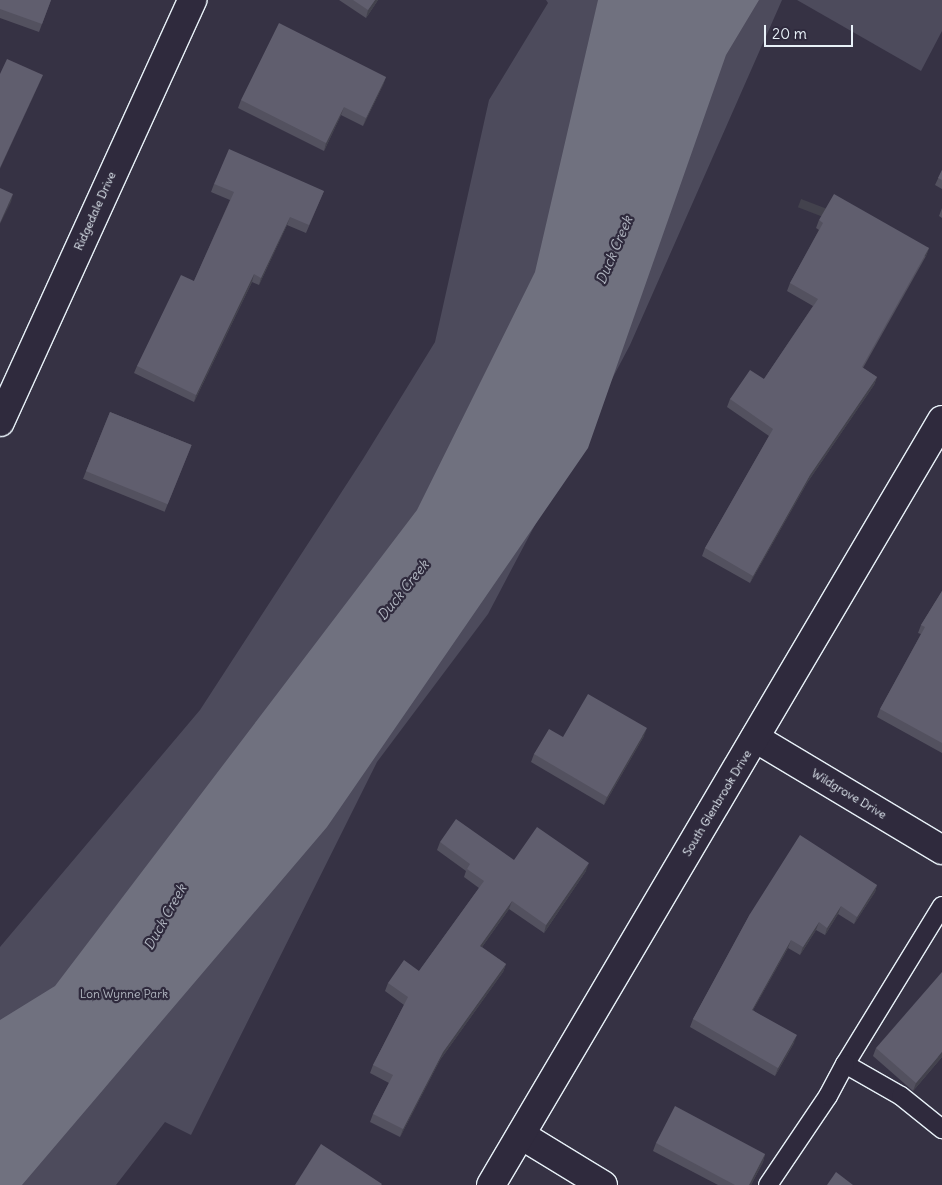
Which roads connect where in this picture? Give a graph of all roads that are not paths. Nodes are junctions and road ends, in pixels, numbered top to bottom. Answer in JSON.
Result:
{"nodes":[{"id":1,"x":192,"y":0,"type":"edge"},
{"id":2,"x":942,"y":420,"type":"edge"},
{"id":3,"x":0,"y":422,"type":"edge"},
{"id":4,"x":755,"y":738,"type":"junction"},
{"id":5,"x":942,"y":850,"type":"edge"},
{"id":6,"x":942,"y":906,"type":"edge"},
{"id":7,"x":845,"y":1064,"type":"junction"},
{"id":8,"x":942,"y":1129,"type":"edge"},
{"id":9,"x":521,"y":1135,"type":"junction"},
{"id":10,"x":491,"y":1185,"type":"edge"},
{"id":11,"x":603,"y":1185,"type":"edge"},
{"id":12,"x":768,"y":1185,"type":"edge"}],
"edges":[{"from":1,"to":3,"type":"street","name":"Ridgedale Drive"},
{"from":2,"to":4,"type":"street","name":"South Glenbrook Drive"},
{"from":4,"to":5,"type":"street","name":"Wildgrove Drive"},
{"from":4,"to":9,"type":"street","name":"South Glenbrook Drive"},
{"from":6,"to":7,"type":"lane"},
{"from":7,"to":8,"type":"lane"},
{"from":7,"to":12,"type":"lane"},
{"from":9,"to":10,"type":"street","name":"South Glenbrook Drive"},
{"from":9,"to":11,"type":"street"}]}
